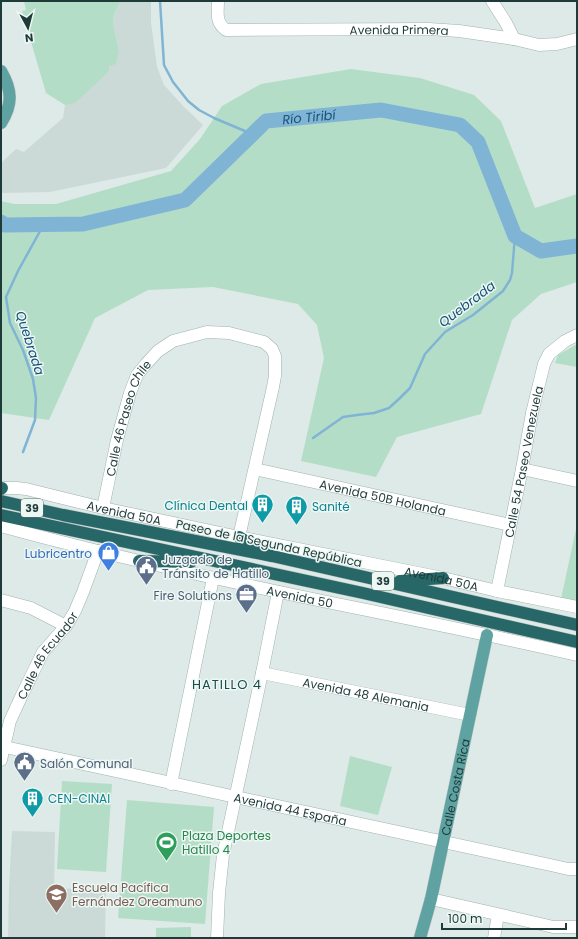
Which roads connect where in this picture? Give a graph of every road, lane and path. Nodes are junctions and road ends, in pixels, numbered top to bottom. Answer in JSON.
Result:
{"nodes":[{"id":1,"x":218,"y":1,"type":"edge"},
{"id":2,"x":492,"y":1,"type":"edge"},
{"id":3,"x":514,"y":39,"type":"junction"},
{"id":4,"x":577,"y":39,"type":"edge"},
{"id":5,"x":1,"y":71,"type":"edge"},
{"id":6,"x":1,"y":123,"type":"edge"},
{"id":7,"x":577,"y":335,"type":"edge"},
{"id":8,"x":255,"y":469,"type":"junction"},
{"id":9,"x":522,"y":469,"type":"junction"},
{"id":10,"x":577,"y":481,"type":"edge"},
{"id":11,"x":1,"y":488,"type":"edge"},
{"id":12,"x":1,"y":501,"type":"edge"},
{"id":13,"x":103,"y":508,"type":"junction"},
{"id":14,"x":1,"y":515,"type":"edge"},
{"id":15,"x":510,"y":525,"type":"junction"},
{"id":16,"x":1,"y":526,"type":"edge"},
{"id":17,"x":239,"y":537,"type":"junction"},
{"id":18,"x":98,"y":551,"type":"junction"},
{"id":19,"x":272,"y":556,"type":"junction"},
{"id":20,"x":139,"y":561,"type":"junction"},
{"id":21,"x":220,"y":562,"type":"junction"},
{"id":22,"x":213,"y":578,"type":"junction"},
{"id":23,"x":443,"y":578,"type":"junction"},
{"id":24,"x":386,"y":581,"type":"junction"},
{"id":25,"x":497,"y":591,"type":"junction"},
{"id":26,"x":278,"y":592,"type":"junction"},
{"id":27,"x":1,"y":600,"type":"edge"},
{"id":28,"x":577,"y":607,"type":"edge"},
{"id":29,"x":577,"y":625,"type":"edge"},
{"id":30,"x":66,"y":626,"type":"junction"},
{"id":31,"x":487,"y":635,"type":"junction"},
{"id":32,"x":577,"y":642,"type":"edge"},
{"id":33,"x":577,"y":655,"type":"edge"},
{"id":34,"x":262,"y":673,"type":"junction"},
{"id":35,"x":470,"y":715,"type":"junction"},
{"id":36,"x":5,"y":747,"type":"junction"},
{"id":37,"x":1,"y":760,"type":"edge"},
{"id":38,"x":171,"y":784,"type":"junction"},
{"id":39,"x":235,"y":797,"type":"junction"},
{"id":40,"x":443,"y":842,"type":"junction"},
{"id":41,"x":577,"y":869,"type":"edge"},
{"id":42,"x":430,"y":899,"type":"junction"},
{"id":43,"x":498,"y":915,"type":"junction"},
{"id":44,"x":577,"y":927,"type":"edge"},
{"id":45,"x":551,"y":932,"type":"edge"},
{"id":46,"x":217,"y":938,"type":"edge"},
{"id":47,"x":420,"y":938,"type":"edge"},
{"id":48,"x":494,"y":938,"type":"edge"}],
"edges":[{"from":1,"to":3,"type":"street","name":"Avenida Primera"},
{"from":2,"to":3,"type":"street"},
{"from":3,"to":4,"type":"street","name":"Avenida Primera"},
{"from":5,"to":6,"type":"main road"},
{"from":7,"to":9,"type":"street","name":"Calle 54 Paseo Venezuela"},
{"from":8,"to":13,"type":"street","name":"Calle 46 Paseo Chile"},
{"from":8,"to":15,"type":"street","name":"Avenida 50B Holanda"},
{"from":8,"to":17,"type":"street"},
{"from":9,"to":10,"type":"street"},
{"from":9,"to":15,"type":"street","name":"Calle 54 Paseo Venezuela"},
{"from":11,"to":13,"type":"street","name":"Avenida 50A"},
{"from":12,"to":19,"type":"highway","name":"Paseo de la Segunda República","number":"39"},
{"from":13,"to":17,"type":"street","name":"Avenida 50A"},
{"from":14,"to":21,"type":"highway","number":"39"},
{"from":15,"to":25,"type":"street","name":"Calle 54 Paseo Venezuela"},
{"from":16,"to":18,"type":"street","name":"Avenida 50"},
{"from":17,"to":19,"type":"highway"},
{"from":17,"to":23,"type":"street","name":"Avenida 50A"},
{"from":18,"to":20,"type":"street","name":"Avenida 50"},
{"from":18,"to":30,"type":"street","name":"Calle 46 Ecuador"},
{"from":19,"to":24,"type":"highway","name":"Paseo de la Segunda República","number":"39"},
{"from":20,"to":21,"type":"highway"},
{"from":20,"to":22,"type":"street","name":"Avenida 50"},
{"from":21,"to":32,"type":"highway","number":"39"},
{"from":22,"to":26,"type":"street","name":"Avenida 50"},
{"from":22,"to":38,"type":"street"},
{"from":23,"to":24,"type":"highway"},
{"from":23,"to":25,"type":"street","name":"Avenida 50A"},
{"from":24,"to":29,"type":"highway","name":"Paseo de la Segunda República","number":"39"},
{"from":25,"to":28,"type":"street","name":"Avenida 50A"},
{"from":26,"to":31,"type":"street","name":"Avenida 50"},
{"from":26,"to":34,"type":"street"},
{"from":27,"to":30,"type":"street"},
{"from":30,"to":36,"type":"street","name":"Calle 46 Ecuador"},
{"from":31,"to":33,"type":"street","name":"Avenida 50"},
{"from":31,"to":35,"type":"main road","name":"Calle Costa Rica"},
{"from":34,"to":35,"type":"street","name":"Avenida 48 Alemania"},
{"from":34,"to":39,"type":"street"},
{"from":35,"to":40,"type":"main road","name":"Calle Costa Rica"},
{"from":36,"to":37,"type":"street","name":"Calle 46 Ecuador"},
{"from":36,"to":38,"type":"street","name":"Avenida 44 España"},
{"from":38,"to":39,"type":"street","name":"Avenida 44 España"},
{"from":39,"to":40,"type":"street","name":"Avenida 44 España"},
{"from":39,"to":46,"type":"street"},
{"from":40,"to":41,"type":"street","name":"Avenida 44 España"},
{"from":40,"to":42,"type":"main road","name":"Calle Costa Rica"},
{"from":42,"to":43,"type":"street"},
{"from":42,"to":47,"type":"main road","name":"Calle Costa Rica"},
{"from":43,"to":45,"type":"street"},
{"from":43,"to":48,"type":"street"},
{"from":44,"to":45,"type":"street"}]}
